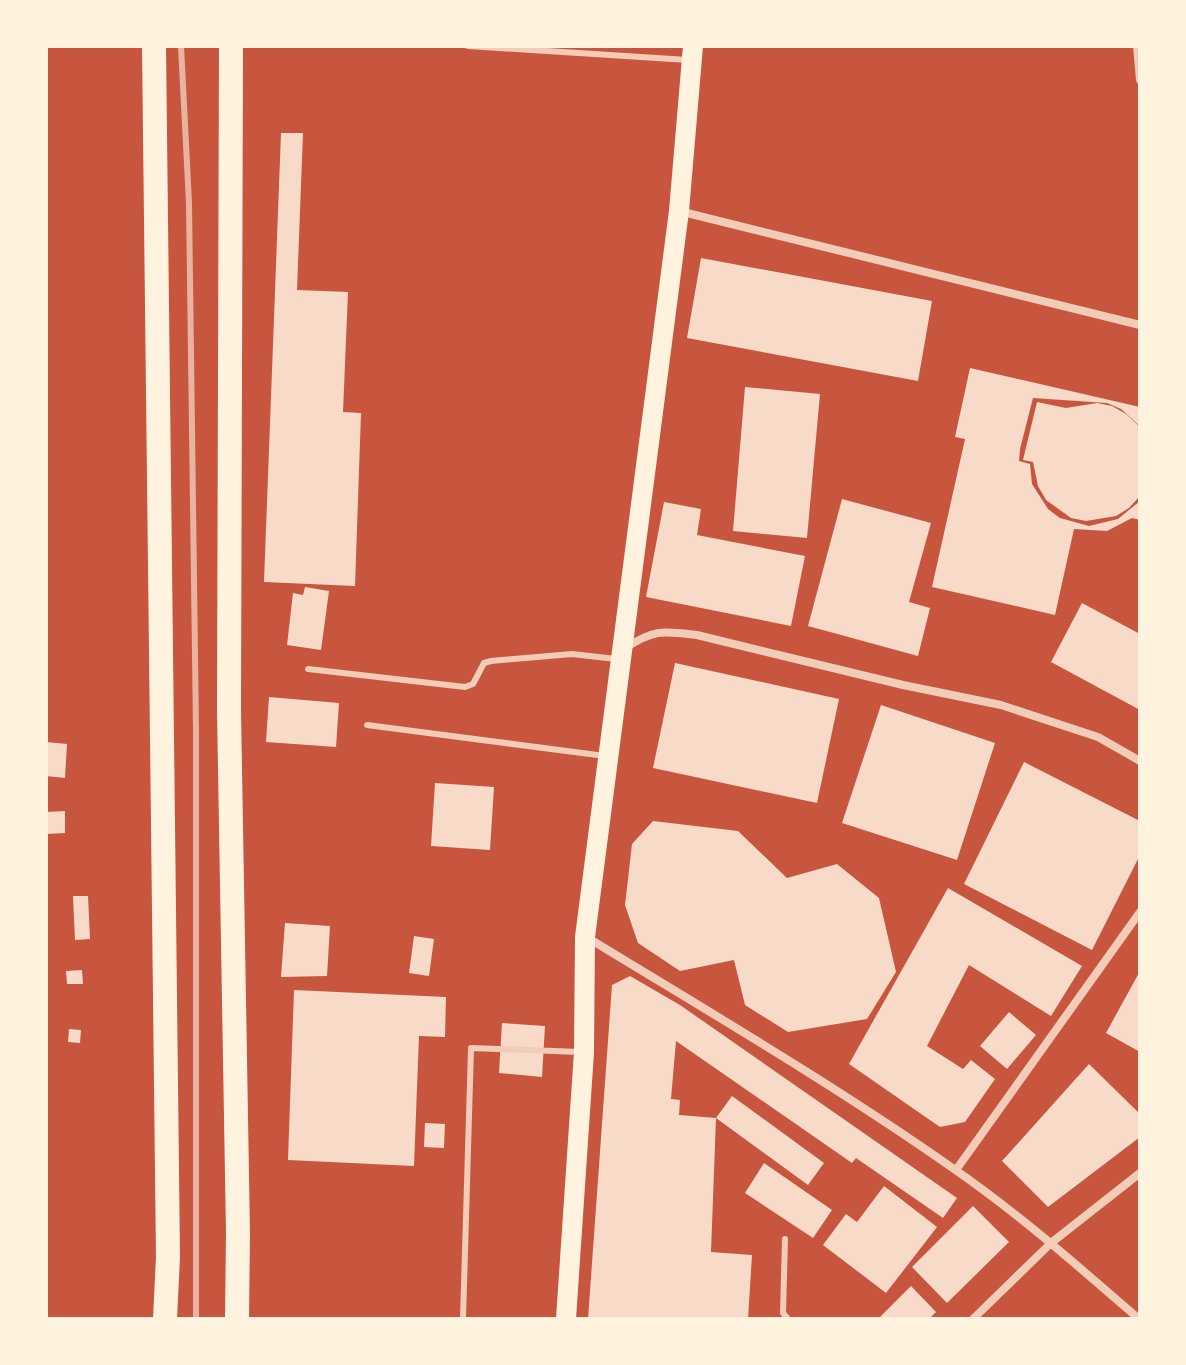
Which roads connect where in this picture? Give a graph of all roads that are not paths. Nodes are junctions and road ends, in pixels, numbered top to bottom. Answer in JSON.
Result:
{"nodes":[{"id":1,"x":154,"y":46,"type":"edge"},
{"id":2,"x":231,"y":46,"type":"edge"},
{"id":3,"x":468,"y":46,"type":"edge"},
{"id":4,"x":1137,"y":46,"type":"edge"},
{"id":5,"x":692,"y":53,"type":"edge"},
{"id":6,"x":1140,"y":80,"type":"edge"},
{"id":7,"x":679,"y":211,"type":"junction"},
{"id":8,"x":1140,"y":325,"type":"edge"},
{"id":9,"x":621,"y":655,"type":"junction"},
{"id":10,"x":308,"y":669,"type":"dead end"},
{"id":11,"x":367,"y":725,"type":"dead end"},
{"id":12,"x":606,"y":757,"type":"junction"},
{"id":13,"x":1140,"y":761,"type":"edge"},
{"id":14,"x":1140,"y":912,"type":"edge"},
{"id":15,"x":585,"y":937,"type":"junction"},
{"id":16,"x":584,"y":1052,"type":"junction"},
{"id":17,"x":956,"y":1170,"type":"junction"},
{"id":18,"x":1140,"y":1173,"type":"edge"},
{"id":19,"x":785,"y":1239,"type":"dead end"},
{"id":20,"x":1051,"y":1243,"type":"junction"},
{"id":21,"x":168,"y":1257,"type":"junction"},
{"id":22,"x":165,"y":1319,"type":"edge"},
{"id":23,"x":180,"y":1319,"type":"edge"},
{"id":24,"x":237,"y":1319,"type":"edge"},
{"id":25,"x":463,"y":1319,"type":"edge"},
{"id":26,"x":566,"y":1319,"type":"edge"},
{"id":27,"x":788,"y":1319,"type":"edge"},
{"id":28,"x":973,"y":1319,"type":"edge"},
{"id":29,"x":1139,"y":1319,"type":"edge"}],
"edges":[{"from":1,"to":21,"type":"highway"},
{"from":2,"to":24,"type":"highway"},
{"from":3,"to":5,"type":"lane"},
{"from":4,"to":6,"type":"street"},
{"from":5,"to":7,"type":"main road"},
{"from":7,"to":8,"type":"street"},
{"from":7,"to":9,"type":"main road"},
{"from":9,"to":10,"type":"lane"},
{"from":9,"to":12,"type":"main road"},
{"from":9,"to":13,"type":"street"},
{"from":11,"to":12,"type":"lane"},
{"from":12,"to":15,"type":"main road"},
{"from":14,"to":17,"type":"street"},
{"from":15,"to":16,"type":"main road"},
{"from":15,"to":17,"type":"street"},
{"from":16,"to":25,"type":"lane"},
{"from":16,"to":26,"type":"main road"},
{"from":17,"to":20,"type":"street"},
{"from":18,"to":20,"type":"street"},
{"from":19,"to":27,"type":"lane"},
{"from":20,"to":28,"type":"street"},
{"from":20,"to":29,"type":"street"},
{"from":21,"to":22,"type":"highway"},
{"from":21,"to":23,"type":"highway"}]}
